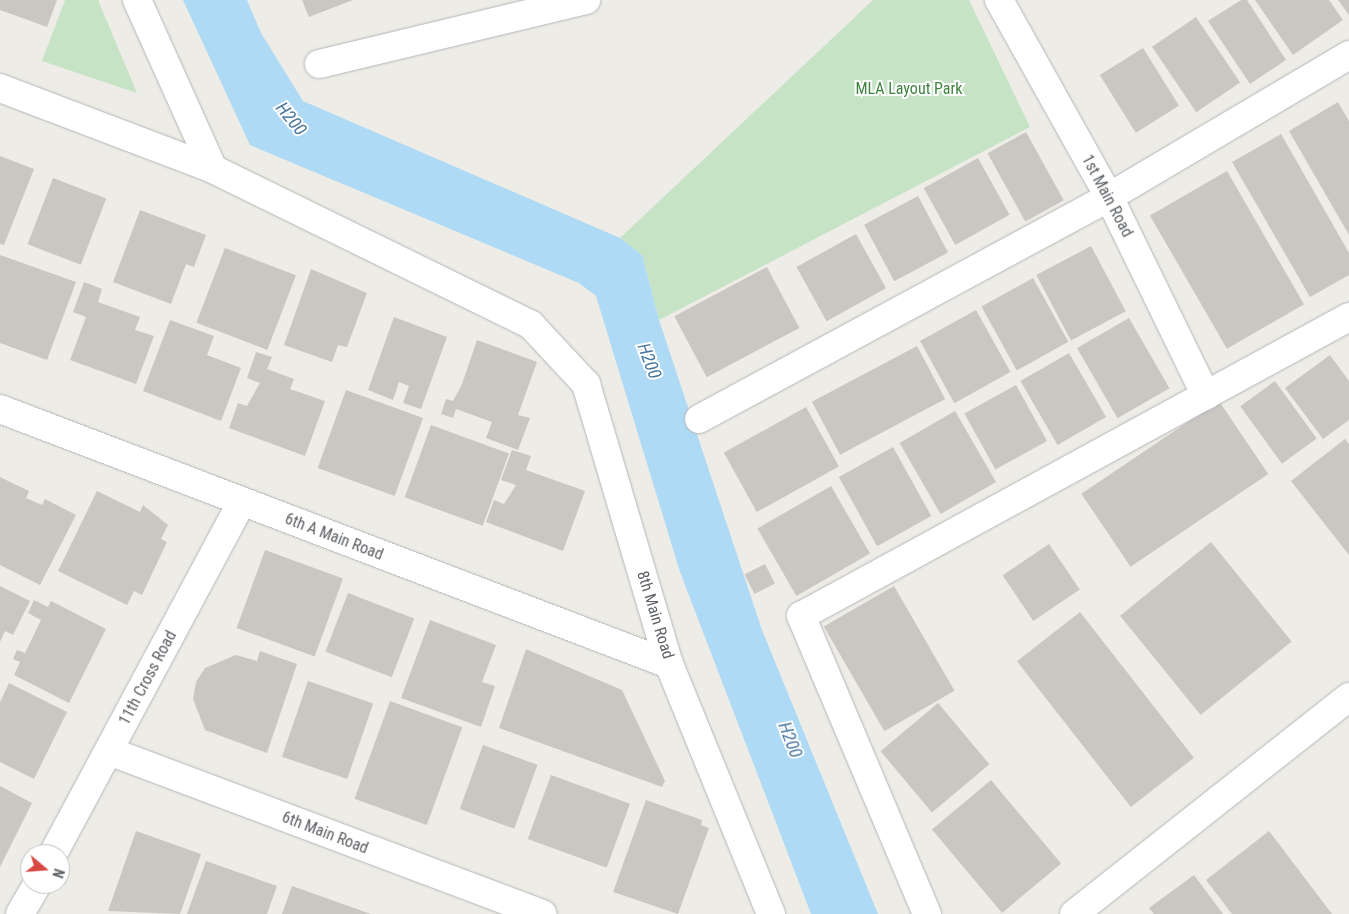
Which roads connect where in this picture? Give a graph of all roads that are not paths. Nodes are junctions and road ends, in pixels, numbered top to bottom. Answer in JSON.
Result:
{"nodes":[{"id":1,"x":137,"y":0,"type":"edge"},
{"id":2,"x":586,"y":0,"type":"edge"},
{"id":3,"x":999,"y":0,"type":"edge"},
{"id":4,"x":1349,"y":55,"type":"edge"},
{"id":5,"x":319,"y":64,"type":"dead end"},
{"id":6,"x":0,"y":88,"type":"edge"},
{"id":7,"x":213,"y":169,"type":"junction"},
{"id":8,"x":1109,"y":197,"type":"junction"},
{"id":9,"x":1347,"y":321,"type":"edge"},
{"id":10,"x":1206,"y":396,"type":"junction"},
{"id":11,"x":0,"y":409,"type":"edge"},
{"id":12,"x":700,"y":419,"type":"dead end"},
{"id":13,"x":242,"y":502,"type":"junction"},
{"id":14,"x":669,"y":664,"type":"junction"},
{"id":15,"x":1349,"y":697,"type":"edge"},
{"id":16,"x":109,"y":751,"type":"junction"},
{"id":17,"x":58,"y":844,"type":"edge"},
{"id":18,"x":31,"y":894,"type":"edge"},
{"id":19,"x":20,"y":914,"type":"edge"},
{"id":20,"x":542,"y":914,"type":"edge"},
{"id":21,"x":771,"y":914,"type":"edge"},
{"id":22,"x":927,"y":914,"type":"edge"},
{"id":23,"x":1074,"y":914,"type":"edge"}],
"edges":[{"from":1,"to":7,"type":"street"},
{"from":2,"to":5,"type":"street"},
{"from":3,"to":8,"type":"street","name":"1st Main Road"},
{"from":4,"to":8,"type":"street"},
{"from":6,"to":7,"type":"street"},
{"from":7,"to":14,"type":"street","name":"8th Main Road"},
{"from":8,"to":10,"type":"street","name":"1st Main Road"},
{"from":8,"to":12,"type":"street"},
{"from":9,"to":10,"type":"street"},
{"from":10,"to":22,"type":"street"},
{"from":11,"to":13,"type":"street","name":"6th A Main Road"},
{"from":13,"to":14,"type":"street","name":"6th A Main Road"},
{"from":13,"to":16,"type":"street","name":"11th Cross Road"},
{"from":14,"to":21,"type":"street","name":"8th Main Road"},
{"from":15,"to":23,"type":"street"},
{"from":16,"to":17,"type":"street","name":"11th Cross Road"},
{"from":16,"to":20,"type":"street","name":"6th Main Road"},
{"from":18,"to":19,"type":"street"}]}
